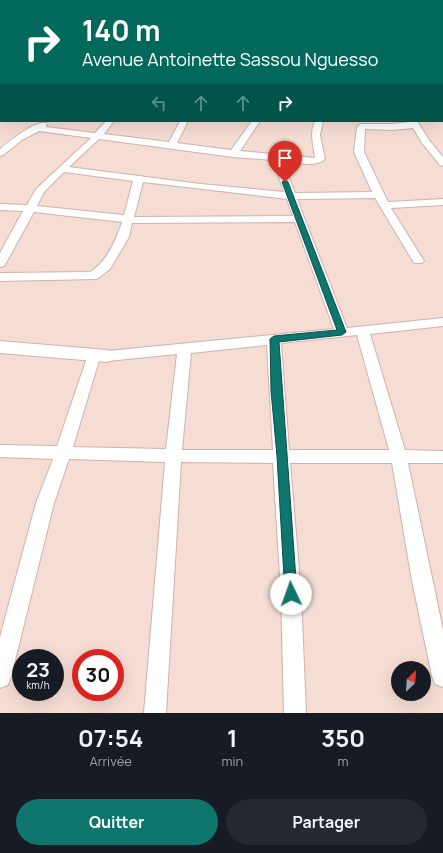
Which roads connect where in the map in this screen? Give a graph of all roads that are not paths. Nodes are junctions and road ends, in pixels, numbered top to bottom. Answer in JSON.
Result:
{"nodes":[{"id":1,"x":48,"y":122,"type":"edge"},
{"id":2,"x":109,"y":122,"type":"edge"},
{"id":3,"x":183,"y":122,"type":"edge"},
{"id":4,"x":255,"y":122,"type":"edge"},
{"id":5,"x":318,"y":122,"type":"edge"},
{"id":6,"x":414,"y":123,"type":"edge"},
{"id":7,"x":36,"y":128,"type":"junction"},
{"id":8,"x":97,"y":137,"type":"junction"},
{"id":9,"x":171,"y":146,"type":"junction"},
{"id":10,"x":0,"y":153,"type":"edge"},
{"id":11,"x":233,"y":154,"type":"junction"},
{"id":12,"x":277,"y":159,"type":"junction"},
{"id":13,"x":443,"y":163,"type":"edge"},
{"id":14,"x":62,"y":169,"type":"junction"},
{"id":15,"x":139,"y":178,"type":"junction"},
{"id":16,"x":379,"y":195,"type":"junction"},
{"id":17,"x":290,"y":196,"type":"junction"},
{"id":18,"x":443,"y":202,"type":"edge"},
{"id":19,"x":384,"y":205,"type":"junction"},
{"id":20,"x":0,"y":207,"type":"edge"},
{"id":21,"x":30,"y":209,"type":"junction"},
{"id":22,"x":298,"y":219,"type":"junction"},
{"id":23,"x":129,"y":220,"type":"junction"},
{"id":24,"x":418,"y":261,"type":"dead end"},
{"id":25,"x":0,"y":263,"type":"edge"},
{"id":26,"x":0,"y":277,"type":"edge"},
{"id":27,"x":443,"y":322,"type":"edge"},
{"id":28,"x":362,"y":330,"type":"junction"},
{"id":29,"x":342,"y":332,"type":"junction"},
{"id":30,"x":274,"y":339,"type":"junction"},
{"id":31,"x":0,"y":347,"type":"edge"},
{"id":32,"x":186,"y":348,"type":"junction"},
{"id":33,"x":101,"y":355,"type":"junction"},
{"id":34,"x":0,"y":452,"type":"edge"},
{"id":35,"x":63,"y":453,"type":"junction"},
{"id":36,"x":173,"y":456,"type":"junction"},
{"id":37,"x":283,"y":456,"type":"junction"},
{"id":38,"x":399,"y":457,"type":"junction"},
{"id":39,"x":443,"y":457,"type":"edge"},
{"id":40,"x":443,"y":676,"type":"edge"},
{"id":41,"x":0,"y":677,"type":"edge"},
{"id":42,"x":155,"y":713,"type":"edge"},
{"id":43,"x":295,"y":713,"type":"edge"}],
"edges":[{"from":1,"to":7,"type":"street"},
{"from":2,"to":8,"type":"street"},
{"from":3,"to":9,"type":"street"},
{"from":4,"to":11,"type":"street"},
{"from":5,"to":12,"type":"street"},
{"from":6,"to":13,"type":"street"},
{"from":6,"to":16,"type":"street"},
{"from":7,"to":8,"type":"street"},
{"from":7,"to":10,"type":"street"},
{"from":8,"to":9,"type":"street"},
{"from":8,"to":14,"type":"street"},
{"from":9,"to":11,"type":"street"},
{"from":11,"to":12,"type":"street"},
{"from":12,"to":17,"type":"street"},
{"from":14,"to":15,"type":"street"},
{"from":14,"to":21,"type":"street"},
{"from":15,"to":17,"type":"street"},
{"from":15,"to":23,"type":"street"},
{"from":16,"to":17,"type":"street"},
{"from":16,"to":19,"type":"street"},
{"from":17,"to":22,"type":"street"},
{"from":18,"to":19,"type":"street"},
{"from":19,"to":24,"type":"street"},
{"from":20,"to":21,"type":"street"},
{"from":21,"to":23,"type":"street"},
{"from":21,"to":25,"type":"street"},
{"from":22,"to":23,"type":"street"},
{"from":22,"to":29,"type":"street"},
{"from":23,"to":26,"type":"street"},
{"from":27,"to":28,"type":"street"},
{"from":28,"to":29,"type":"street"},
{"from":28,"to":38,"type":"street"},
{"from":29,"to":30,"type":"street"},
{"from":30,"to":32,"type":"street"},
{"from":30,"to":37,"type":"street"},
{"from":31,"to":33,"type":"street"},
{"from":32,"to":33,"type":"street"},
{"from":32,"to":36,"type":"street"},
{"from":33,"to":35,"type":"street"},
{"from":34,"to":35,"type":"street"},
{"from":35,"to":36,"type":"street"},
{"from":35,"to":41,"type":"street"},
{"from":36,"to":37,"type":"street"},
{"from":36,"to":42,"type":"street"},
{"from":37,"to":38,"type":"street"},
{"from":37,"to":43,"type":"street"},
{"from":38,"to":39,"type":"street"},
{"from":38,"to":40,"type":"street"}]}
